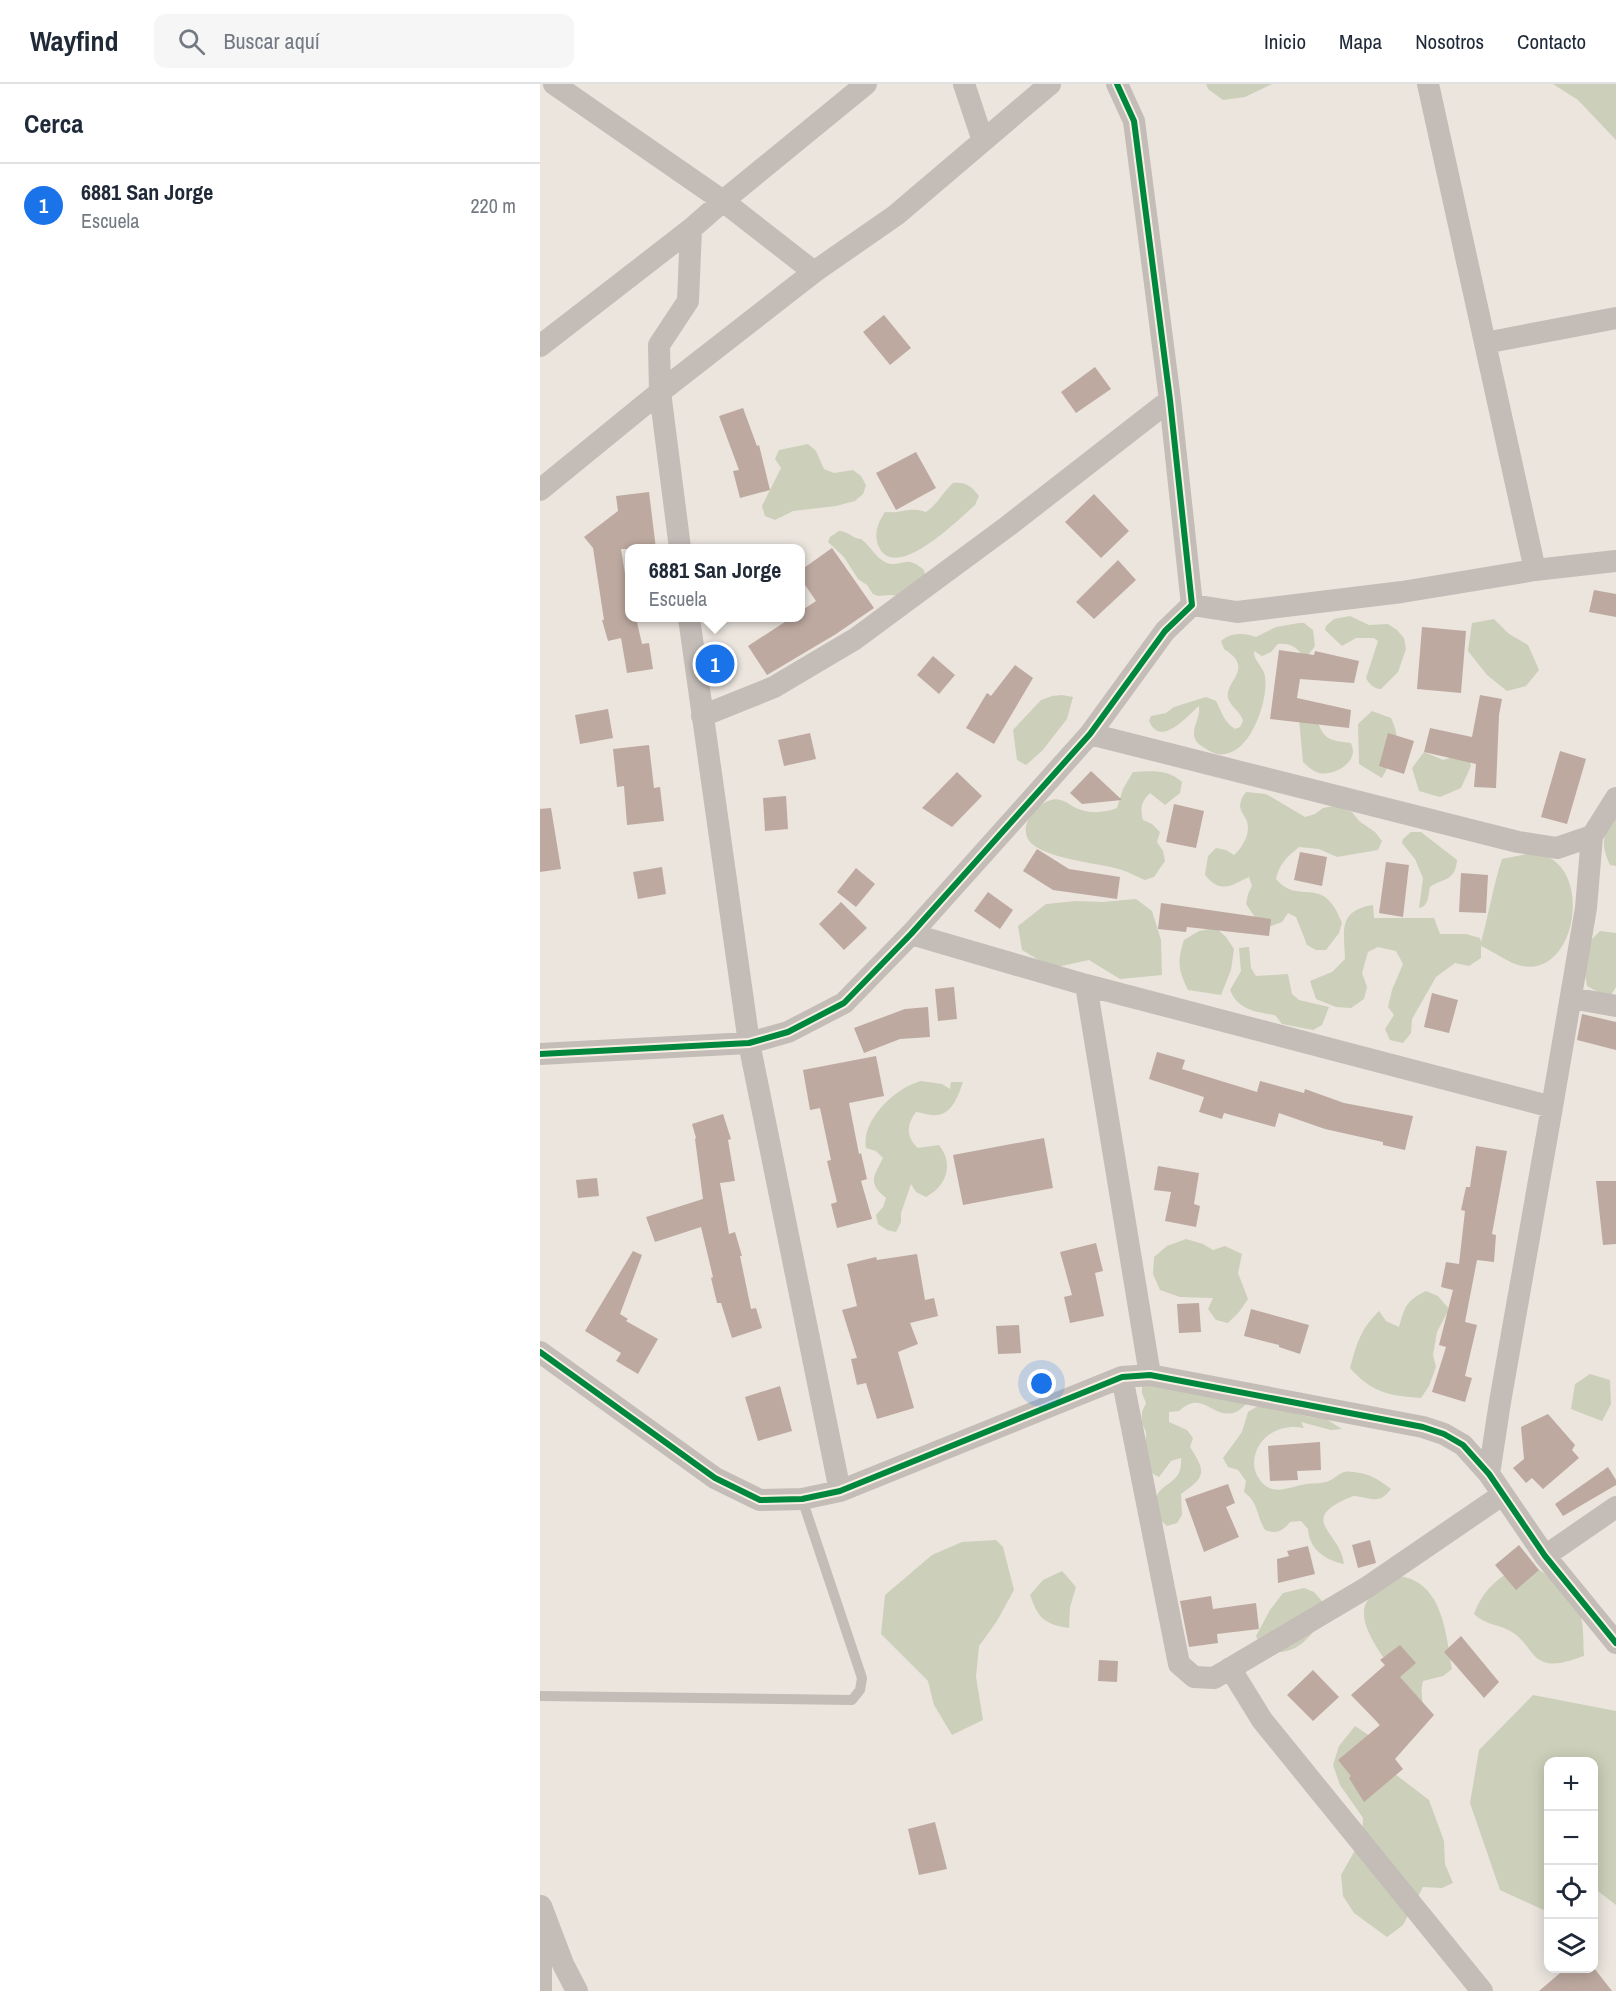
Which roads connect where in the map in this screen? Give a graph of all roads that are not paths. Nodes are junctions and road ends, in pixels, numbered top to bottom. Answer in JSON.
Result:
{"nodes":[{"id":1,"x":554,"y":84,"type":"edge"},
{"id":2,"x":866,"y":84,"type":"edge"},
{"id":3,"x":964,"y":84,"type":"edge"},
{"id":4,"x":1050,"y":84,"type":"edge"},
{"id":5,"x":1118,"y":84,"type":"edge"},
{"id":6,"x":1428,"y":84,"type":"edge"},
{"id":7,"x":983,"y":141,"type":"junction"},
{"id":8,"x":723,"y":201,"type":"junction"},
{"id":9,"x":691,"y":229,"type":"junction"},
{"id":10,"x":814,"y":272,"type":"junction"},
{"id":11,"x":1616,"y":318,"type":"edge"},
{"id":12,"x":1485,"y":343,"type":"junction"},
{"id":13,"x":540,"y":346,"type":"edge"},
{"id":14,"x":660,"y":393,"type":"junction"},
{"id":15,"x":1170,"y":400,"type":"junction"},
{"id":16,"x":540,"y":490,"type":"edge"},
{"id":17,"x":679,"y":544,"type":"edge"},
{"id":18,"x":1616,"y":561,"type":"edge"},
{"id":19,"x":1535,"y":570,"type":"junction"},
{"id":20,"x":1192,"y":605,"type":"junction"},
{"id":21,"x":690,"y":622,"type":"edge"},
{"id":22,"x":702,"y":716,"type":"junction"},
{"id":23,"x":1090,"y":734,"type":"junction"},
{"id":24,"x":1616,"y":798,"type":"edge"},
{"id":25,"x":1592,"y":836,"type":"junction"},
{"id":26,"x":911,"y":934,"type":"junction"},
{"id":27,"x":1086,"y":985,"type":"junction"},
{"id":28,"x":1571,"y":998,"type":"junction"},
{"id":29,"x":1616,"y":1006,"type":"edge"},
{"id":30,"x":749,"y":1042,"type":"junction"},
{"id":31,"x":540,"y":1054,"type":"edge"},
{"id":32,"x":1552,"y":1107,"type":"junction"},
{"id":33,"x":540,"y":1353,"type":"edge"},
{"id":34,"x":1149,"y":1375,"type":"junction"},
{"id":35,"x":1122,"y":1377,"type":"junction"},
{"id":36,"x":1489,"y":1474,"type":"junction"},
{"id":37,"x":840,"y":1491,"type":"junction"},
{"id":38,"x":1502,"y":1495,"type":"junction"},
{"id":39,"x":802,"y":1499,"type":"junction"},
{"id":40,"x":1616,"y":1507,"type":"edge"},
{"id":41,"x":1545,"y":1556,"type":"junction"},
{"id":42,"x":1616,"y":1643,"type":"edge"},
{"id":43,"x":1230,"y":1668,"type":"junction"},
{"id":44,"x":540,"y":1695,"type":"edge"},
{"id":45,"x":540,"y":1901,"type":"edge"},
{"id":46,"x":540,"y":1906,"type":"edge"},
{"id":47,"x":541,"y":1991,"type":"edge"},
{"id":48,"x":577,"y":1991,"type":"edge"},
{"id":49,"x":1482,"y":1991,"type":"edge"}],
"edges":[{"from":1,"to":8,"type":"street"},
{"from":2,"to":8,"type":"street"},
{"from":3,"to":7,"type":"street"},
{"from":4,"to":7,"type":"street"},
{"from":5,"to":15,"type":"street"},
{"from":6,"to":12,"type":"street"},
{"from":7,"to":10,"type":"street"},
{"from":8,"to":9,"type":"street"},
{"from":8,"to":10,"type":"street"},
{"from":9,"to":13,"type":"street"},
{"from":9,"to":14,"type":"street"},
{"from":10,"to":14,"type":"street"},
{"from":11,"to":12,"type":"street"},
{"from":12,"to":19,"type":"street"},
{"from":14,"to":16,"type":"street"},
{"from":14,"to":17,"type":"street"},
{"from":15,"to":20,"type":"street"},
{"from":15,"to":22,"type":"street"},
{"from":18,"to":19,"type":"street"},
{"from":19,"to":20,"type":"street"},
{"from":20,"to":23,"type":"street"},
{"from":21,"to":22,"type":"street"},
{"from":22,"to":30,"type":"street"},
{"from":23,"to":25,"type":"street"},
{"from":23,"to":26,"type":"street"},
{"from":24,"to":25,"type":"street"},
{"from":25,"to":28,"type":"street"},
{"from":26,"to":27,"type":"street"},
{"from":26,"to":30,"type":"street"},
{"from":27,"to":32,"type":"street"},
{"from":27,"to":34,"type":"street"},
{"from":28,"to":29,"type":"street"},
{"from":28,"to":32,"type":"street"},
{"from":30,"to":31,"type":"street"},
{"from":30,"to":37,"type":"street"},
{"from":32,"to":36,"type":"street"},
{"from":33,"to":39,"type":"street"},
{"from":34,"to":35,"type":"street"},
{"from":34,"to":36,"type":"street"},
{"from":35,"to":37,"type":"street"},
{"from":35,"to":43,"type":"street"},
{"from":36,"to":38,"type":"street"},
{"from":37,"to":39,"type":"street"},
{"from":38,"to":41,"type":"street"},
{"from":38,"to":43,"type":"street"},
{"from":39,"to":44,"type":"lane"},
{"from":40,"to":41,"type":"street"},
{"from":41,"to":42,"type":"street"},
{"from":43,"to":49,"type":"street"},
{"from":45,"to":46,"type":"street"},
{"from":46,"to":47,"type":"street"},
{"from":46,"to":48,"type":"street"}]}
